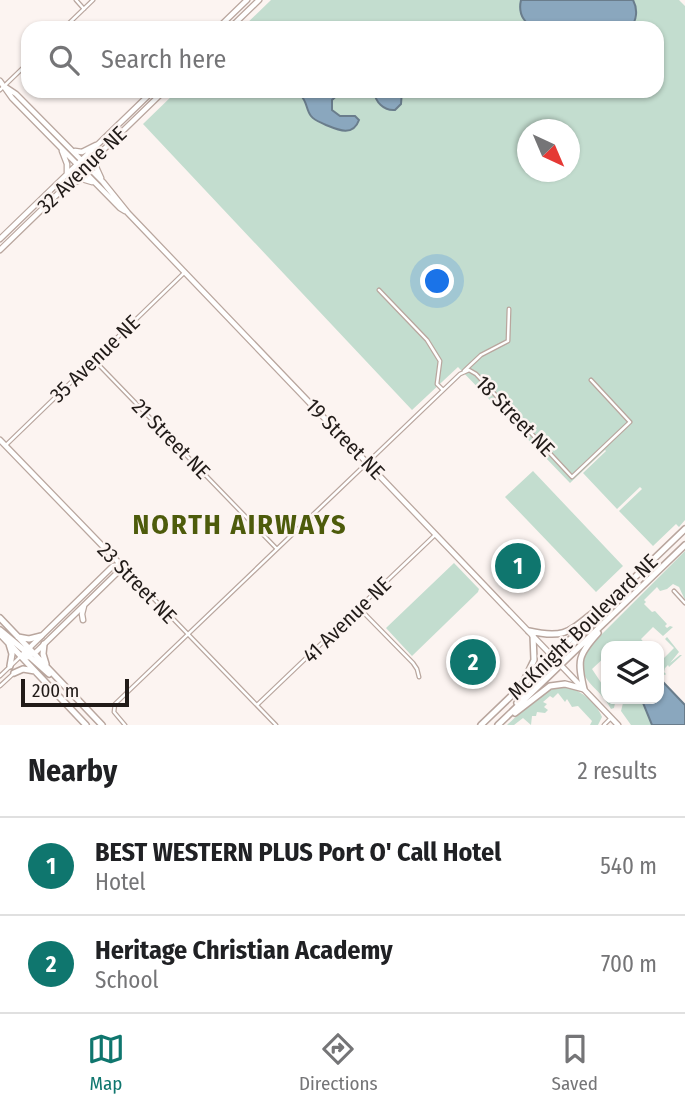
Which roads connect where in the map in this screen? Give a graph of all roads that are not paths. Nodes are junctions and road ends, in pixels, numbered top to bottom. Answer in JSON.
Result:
{"nodes":[{"id":1,"x":76,"y":0,"type":"edge"},
{"id":2,"x":93,"y":0,"type":"edge"},
{"id":3,"x":247,"y":0,"type":"edge"},
{"id":4,"x":259,"y":0,"type":"edge"},
{"id":5,"x":84,"y":9,"type":"junction"},
{"id":6,"x":71,"y":21,"type":"edge"},
{"id":7,"x":225,"y":21,"type":"edge"},
{"id":8,"x":237,"y":21,"type":"edge"},
{"id":9,"x":21,"y":69,"type":"edge"},
{"id":10,"x":1,"y":85,"type":"edge"},
{"id":11,"x":146,"y":98,"type":"edge"},
{"id":12,"x":157,"y":98,"type":"edge"},
{"id":13,"x":100,"y":144,"type":"junction"},
{"id":14,"x":61,"y":149,"type":"junction"},
{"id":15,"x":72,"y":151,"type":"junction"},
{"id":16,"x":100,"y":153,"type":"junction"},
{"id":17,"x":79,"y":163,"type":"junction"},
{"id":18,"x":84,"y":168,"type":"junction"},
{"id":19,"x":67,"y":174,"type":"junction"},
{"id":20,"x":103,"y":182,"type":"junction"},
{"id":21,"x":95,"y":184,"type":"junction"},
{"id":22,"x":64,"y":188,"type":"junction"},
{"id":23,"x":128,"y":213,"type":"junction"},
{"id":24,"x":0,"y":239,"type":"edge"},
{"id":25,"x":0,"y":250,"type":"edge"},
{"id":26,"x":185,"y":272,"type":"junction"},
{"id":27,"x":379,"y":290,"type":"dead end"},
{"id":28,"x":509,"y":309,"type":"dead end"},
{"id":29,"x":94,"y":360,"type":"junction"},
{"id":30,"x":462,"y":372,"type":"junction"},
{"id":31,"x":591,"y":380,"type":"dead end"},
{"id":32,"x":443,"y":390,"type":"junction"},
{"id":33,"x":0,"y":440,"type":"edge"},
{"id":34,"x":5,"y":446,"type":"junction"},
{"id":35,"x":368,"y":462,"type":"junction"},
{"id":36,"x":685,"y":529,"type":"edge"},
{"id":37,"x":436,"y":534,"type":"junction"},
{"id":38,"x":685,"y":545,"type":"edge"},
{"id":39,"x":277,"y":549,"type":"junction"},
{"id":40,"x":121,"y":565,"type":"junction"},
{"id":41,"x":91,"y":588,"type":"junction"},
{"id":42,"x":674,"y":591,"type":"dead end"},
{"id":43,"x":619,"y":592,"type":"junction"},
{"id":44,"x":631,"y":597,"type":"junction"},
{"id":45,"x":685,"y":603,"type":"edge"},
{"id":46,"x":84,"y":605,"type":"junction"},
{"id":47,"x":606,"y":605,"type":"junction"},
{"id":48,"x":360,"y":608,"type":"junction"},
{"id":49,"x":76,"y":613,"type":"junction"},
{"id":50,"x":0,"y":618,"type":"edge"},
{"id":51,"x":83,"y":621,"type":"dead end"},
{"id":52,"x":0,"y":632,"type":"edge"},
{"id":53,"x":531,"y":633,"type":"junction"},
{"id":54,"x":187,"y":635,"type":"junction"},
{"id":55,"x":41,"y":636,"type":"junction"},
{"id":56,"x":18,"y":637,"type":"junction"},
{"id":57,"x":9,"y":644,"type":"junction"},
{"id":58,"x":44,"y":644,"type":"junction"},
{"id":59,"x":25,"y":652,"type":"junction"},
{"id":60,"x":553,"y":656,"type":"junction"},
{"id":61,"x":30,"y":658,"type":"junction"},
{"id":62,"x":561,"y":664,"type":"junction"},
{"id":63,"x":10,"y":666,"type":"junction"},
{"id":64,"x":47,"y":667,"type":"junction"},
{"id":65,"x":36,"y":672,"type":"junction"},
{"id":66,"x":14,"y":673,"type":"junction"},
{"id":67,"x":0,"y":676,"type":"edge"},
{"id":68,"x":419,"y":677,"type":"dead end"},
{"id":69,"x":0,"y":686,"type":"edge"},
{"id":70,"x":519,"y":688,"type":"junction"},
{"id":71,"x":584,"y":688,"type":"junction"},
{"id":72,"x":81,"y":703,"type":"junction"},
{"id":73,"x":257,"y":705,"type":"junction"},
{"id":74,"x":509,"y":714,"type":"junction"},
{"id":75,"x":611,"y":718,"type":"junction"},
{"id":76,"x":85,"y":724,"type":"edge"},
{"id":77,"x":102,"y":725,"type":"edge"},
{"id":78,"x":125,"y":725,"type":"edge"},
{"id":79,"x":276,"y":725,"type":"edge"},
{"id":80,"x":481,"y":725,"type":"edge"},
{"id":81,"x":498,"y":725,"type":"edge"},
{"id":82,"x":604,"y":725,"type":"edge"},
{"id":83,"x":618,"y":725,"type":"edge"}],
"edges":[{"from":1,"to":5,"type":"street"},
{"from":2,"to":5,"type":"street"},
{"from":3,"to":7,"type":"street"},
{"from":4,"to":8,"type":"street"},
{"from":5,"to":6,"type":"street"},
{"from":9,"to":10,"type":"street"},
{"from":10,"to":14,"type":"street","name":"19 Street NE"},
{"from":10,"to":15,"type":"street","name":"19 Street NE"},
{"from":11,"to":13,"type":"street","name":"32 Avenue NE"},
{"from":12,"to":16,"type":"street","name":"32 Avenue NE"},
{"from":13,"to":15,"type":"street"},
{"from":13,"to":17,"type":"street","name":"32 Avenue NE"},
{"from":14,"to":17,"type":"street","name":"19 Street NE"},
{"from":14,"to":19,"type":"street"},
{"from":15,"to":17,"type":"street","name":"19 Street NE"},
{"from":16,"to":18,"type":"street","name":"32 Avenue NE"},
{"from":16,"to":20,"type":"street"},
{"from":17,"to":18,"type":"street","name":"19 Street NE"},
{"from":17,"to":19,"type":"street","name":"32 Avenue NE"},
{"from":18,"to":20,"type":"street","name":"19 Street NE"},
{"from":18,"to":21,"type":"street","name":"19 Street NE"},
{"from":18,"to":22,"type":"street","name":"32 Avenue NE"},
{"from":19,"to":24,"type":"street","name":"32 Avenue NE"},
{"from":20,"to":23,"type":"street","name":"19 Street NE"},
{"from":21,"to":22,"type":"street"},
{"from":21,"to":23,"type":"street","name":"19 Street NE"},
{"from":22,"to":25,"type":"street","name":"32 Avenue NE"},
{"from":23,"to":26,"type":"street","name":"19 Street NE"},
{"from":26,"to":29,"type":"street","name":"35 Avenue NE"},
{"from":26,"to":35,"type":"street","name":"19 Street NE"},
{"from":27,"to":32,"type":"street"},
{"from":28,"to":30,"type":"street"},
{"from":29,"to":34,"type":"street","name":"35 Avenue NE"},
{"from":29,"to":39,"type":"street","name":"21 Street NE"},
{"from":30,"to":31,"type":"street","name":"18 Street NE"},
{"from":30,"to":32,"type":"street"},
{"from":32,"to":35,"type":"street"},
{"from":33,"to":34,"type":"street","name":"23 Street NE"},
{"from":34,"to":40,"type":"street","name":"23 Street NE"},
{"from":35,"to":37,"type":"street","name":"19 Street NE"},
{"from":35,"to":39,"type":"street"},
{"from":36,"to":43,"type":"main road","name":"McKnight Boulevard NE"},
{"from":37,"to":48,"type":"street","name":"41 Avenue NE"},
{"from":37,"to":53,"type":"street","name":"19 Street NE"},
{"from":38,"to":44,"type":"main road","name":"McKnight Boulevard NE"},
{"from":39,"to":54,"type":"street"},
{"from":40,"to":41,"type":"street"},
{"from":40,"to":46,"type":"street"},
{"from":40,"to":54,"type":"street","name":"23 Street NE"},
{"from":41,"to":49,"type":"street"},
{"from":41,"to":55,"type":"street"},
{"from":42,"to":45,"type":"street"},
{"from":43,"to":47,"type":"main road","name":"McKnight Boulevard NE"},
{"from":43,"to":53,"type":"main road"},
{"from":44,"to":62,"type":"main road","name":"McKnight Boulevard NE"},
{"from":44,"to":71,"type":"main road"},
{"from":46,"to":49,"type":"street"},
{"from":46,"to":51,"type":"street"},
{"from":47,"to":60,"type":"main road","name":"McKnight Boulevard NE"},
{"from":47,"to":62,"type":"main road"},
{"from":48,"to":68,"type":"street"},
{"from":48,"to":73,"type":"street","name":"41 Avenue NE"},
{"from":49,"to":58,"type":"street"},
{"from":50,"to":56,"type":"main road"},
{"from":52,"to":57,"type":"main road"},
{"from":52,"to":59,"type":"main road"},
{"from":53,"to":60,"type":"street","name":"19 Street NE"},
{"from":53,"to":70,"type":"main road"},
{"from":54,"to":73,"type":"street","name":"23 Street NE"},
{"from":54,"to":78,"type":"street"},
{"from":55,"to":56,"type":"main road"},
{"from":55,"to":59,"type":"street"},
{"from":56,"to":59,"type":"main road"},
{"from":57,"to":59,"type":"main road"},
{"from":57,"to":63,"type":"main road"},
{"from":58,"to":61,"type":"street"},
{"from":58,"to":64,"type":"main road"},
{"from":59,"to":61,"type":"main road"},
{"from":59,"to":61,"type":"main road"},
{"from":59,"to":63,"type":"street"},
{"from":60,"to":62,"type":"street","name":"19 Street NE"},
{"from":60,"to":70,"type":"main road","name":"McKnight Boulevard NE"},
{"from":60,"to":74,"type":"main road"},
{"from":61,"to":64,"type":"main road"},
{"from":61,"to":65,"type":"main road"},
{"from":61,"to":66,"type":"street"},
{"from":61,"to":72,"type":"main road"},
{"from":62,"to":71,"type":"street","name":"19 Street NE"},
{"from":62,"to":74,"type":"main road","name":"McKnight Boulevard NE"},
{"from":63,"to":67,"type":"street"},
{"from":64,"to":72,"type":"main road"},
{"from":65,"to":66,"type":"main road"},
{"from":65,"to":76,"type":"main road"},
{"from":66,"to":69,"type":"street"},
{"from":70,"to":80,"type":"main road","name":"McKnight Boulevard NE"},
{"from":71,"to":75,"type":"street","name":"19 Street NE"},
{"from":71,"to":81,"type":"main road"},
{"from":72,"to":77,"type":"main road"},
{"from":73,"to":79,"type":"street","name":"23 Street NE"},
{"from":74,"to":81,"type":"main road","name":"McKnight Boulevard NE"},
{"from":75,"to":82,"type":"street"},
{"from":75,"to":83,"type":"street","name":"19 Street NE"}]}
